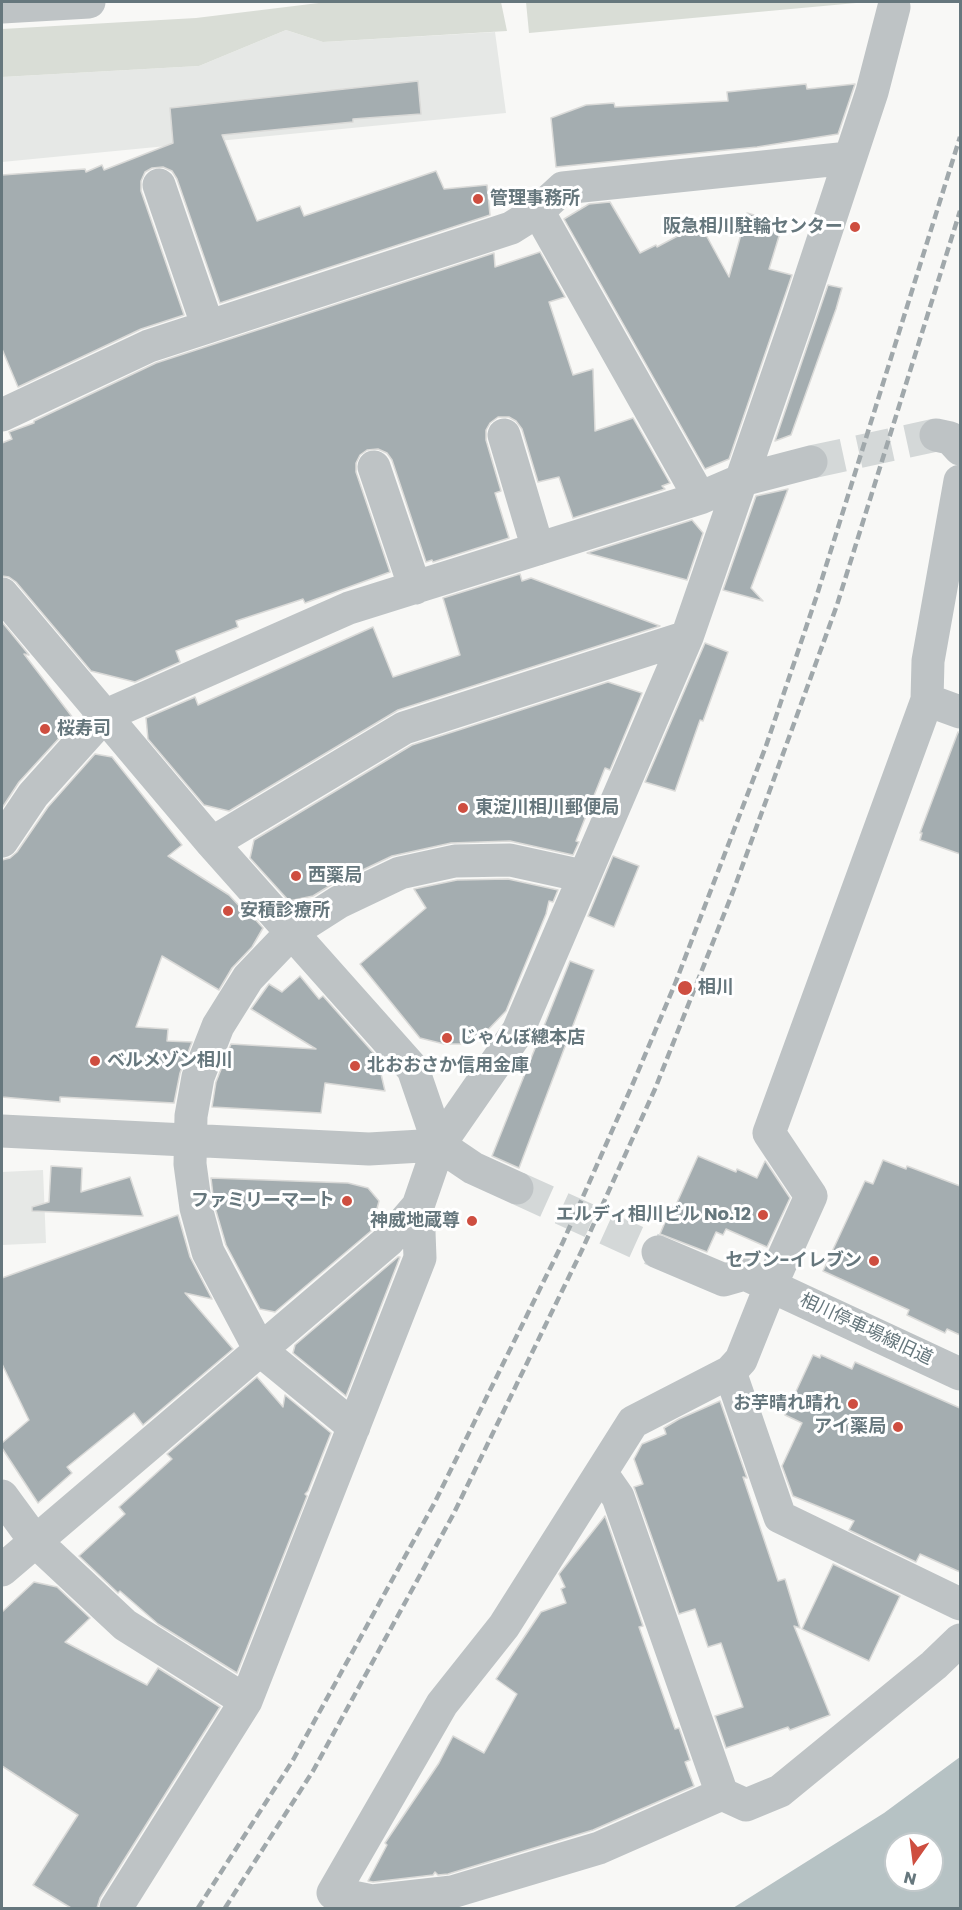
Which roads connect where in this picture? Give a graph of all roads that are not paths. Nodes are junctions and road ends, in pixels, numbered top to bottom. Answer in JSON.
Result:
{"nodes":[{"id":1,"x":89,"y":2,"type":"edge"},
{"id":2,"x":2,"y":7,"type":"edge"},
{"id":3,"x":894,"y":7,"type":"dead end"},
{"id":4,"x":849,"y":158,"type":"junction"},
{"id":5,"x":159,"y":185,"type":"dead end"},
{"id":6,"x":538,"y":211,"type":"junction"},
{"id":7,"x":208,"y":327,"type":"junction"},
{"id":8,"x":2,"y":415,"type":"edge"},
{"id":9,"x":504,"y":435,"type":"dead end"},
{"id":10,"x":811,"y":462,"type":"tunnel mouth"},
{"id":11,"x":374,"y":467,"type":"dead end"},
{"id":12,"x":742,"y":480,"type":"junction"},
{"id":13,"x":960,"y":481,"type":"edge"},
{"id":14,"x":700,"y":498,"type":"junction"},
{"id":15,"x":538,"y":549,"type":"junction"},
{"id":16,"x":415,"y":588,"type":"junction"},
{"id":17,"x":2,"y":594,"type":"edge"},
{"id":18,"x":687,"y":637,"type":"junction"},
{"id":19,"x":927,"y":700,"type":"junction"},
{"id":20,"x":960,"y":712,"type":"edge"},
{"id":21,"x":104,"y":716,"type":"junction"},
{"id":22,"x":2,"y":841,"type":"edge"},
{"id":23,"x":212,"y":843,"type":"junction"},
{"id":24,"x":583,"y":876,"type":"junction"},
{"id":25,"x":292,"y":932,"type":"junction"},
{"id":26,"x":2,"y":1131,"type":"edge"},
{"id":27,"x":190,"y":1139,"type":"junction"},
{"id":28,"x":439,"y":1145,"type":"junction"},
{"id":29,"x":517,"y":1188,"type":"tunnel mouth"},
{"id":30,"x":418,"y":1206,"type":"junction"},
{"id":31,"x":658,"y":1252,"type":"tunnel mouth"},
{"id":32,"x":771,"y":1285,"type":"junction"},
{"id":33,"x":260,"y":1350,"type":"junction"},
{"id":34,"x":730,"y":1372,"type":"junction"},
{"id":35,"x":960,"y":1374,"type":"edge"},
{"id":36,"x":354,"y":1427,"type":"junction"},
{"id":37,"x":602,"y":1474,"type":"junction"},
{"id":38,"x":2,"y":1496,"type":"edge"},
{"id":39,"x":35,"y":1541,"type":"junction"},
{"id":40,"x":2,"y":1570,"type":"edge"},
{"id":41,"x":960,"y":1604,"type":"edge"},
{"id":42,"x":960,"y":1640,"type":"edge"},
{"id":43,"x":246,"y":1701,"type":"junction"},
{"id":44,"x":722,"y":1794,"type":"junction"},
{"id":45,"x":116,"y":1908,"type":"edge"}],
"edges":[{"from":1,"to":2,"type":"street"},
{"from":3,"to":4,"type":"street"},
{"from":4,"to":6,"type":"street"},
{"from":4,"to":12,"type":"street"},
{"from":5,"to":7,"type":"street"},
{"from":6,"to":7,"type":"street"},
{"from":6,"to":14,"type":"street"},
{"from":7,"to":8,"type":"street"},
{"from":9,"to":15,"type":"street"},
{"from":10,"to":12,"type":"street"},
{"from":11,"to":16,"type":"street"},
{"from":12,"to":14,"type":"street"},
{"from":12,"to":18,"type":"street"},
{"from":13,"to":19,"type":"street"},
{"from":14,"to":15,"type":"street"},
{"from":15,"to":16,"type":"street"},
{"from":16,"to":21,"type":"street"},
{"from":17,"to":21,"type":"street"},
{"from":18,"to":23,"type":"street"},
{"from":18,"to":24,"type":"street"},
{"from":19,"to":20,"type":"street"},
{"from":19,"to":32,"type":"street"},
{"from":21,"to":22,"type":"street"},
{"from":21,"to":23,"type":"street"},
{"from":23,"to":25,"type":"street"},
{"from":24,"to":25,"type":"street"},
{"from":24,"to":28,"type":"street"},
{"from":25,"to":27,"type":"street"},
{"from":25,"to":28,"type":"street"},
{"from":26,"to":27,"type":"street"},
{"from":27,"to":28,"type":"street"},
{"from":27,"to":33,"type":"street"},
{"from":28,"to":29,"type":"street"},
{"from":28,"to":30,"type":"street"},
{"from":30,"to":33,"type":"street"},
{"from":30,"to":36,"type":"street"},
{"from":31,"to":32,"type":"street","name":"相川停車場線旧道"},
{"from":32,"to":34,"type":"street"},
{"from":32,"to":35,"type":"street","name":"相川停車場線旧道"},
{"from":33,"to":36,"type":"street"},
{"from":33,"to":39,"type":"street"},
{"from":34,"to":37,"type":"street"},
{"from":34,"to":41,"type":"street"},
{"from":36,"to":43,"type":"street"},
{"from":37,"to":44,"type":"street"},
{"from":37,"to":44,"type":"street"},
{"from":38,"to":39,"type":"street"},
{"from":39,"to":40,"type":"street"},
{"from":39,"to":43,"type":"street"},
{"from":42,"to":44,"type":"street"},
{"from":43,"to":45,"type":"street"}]}
